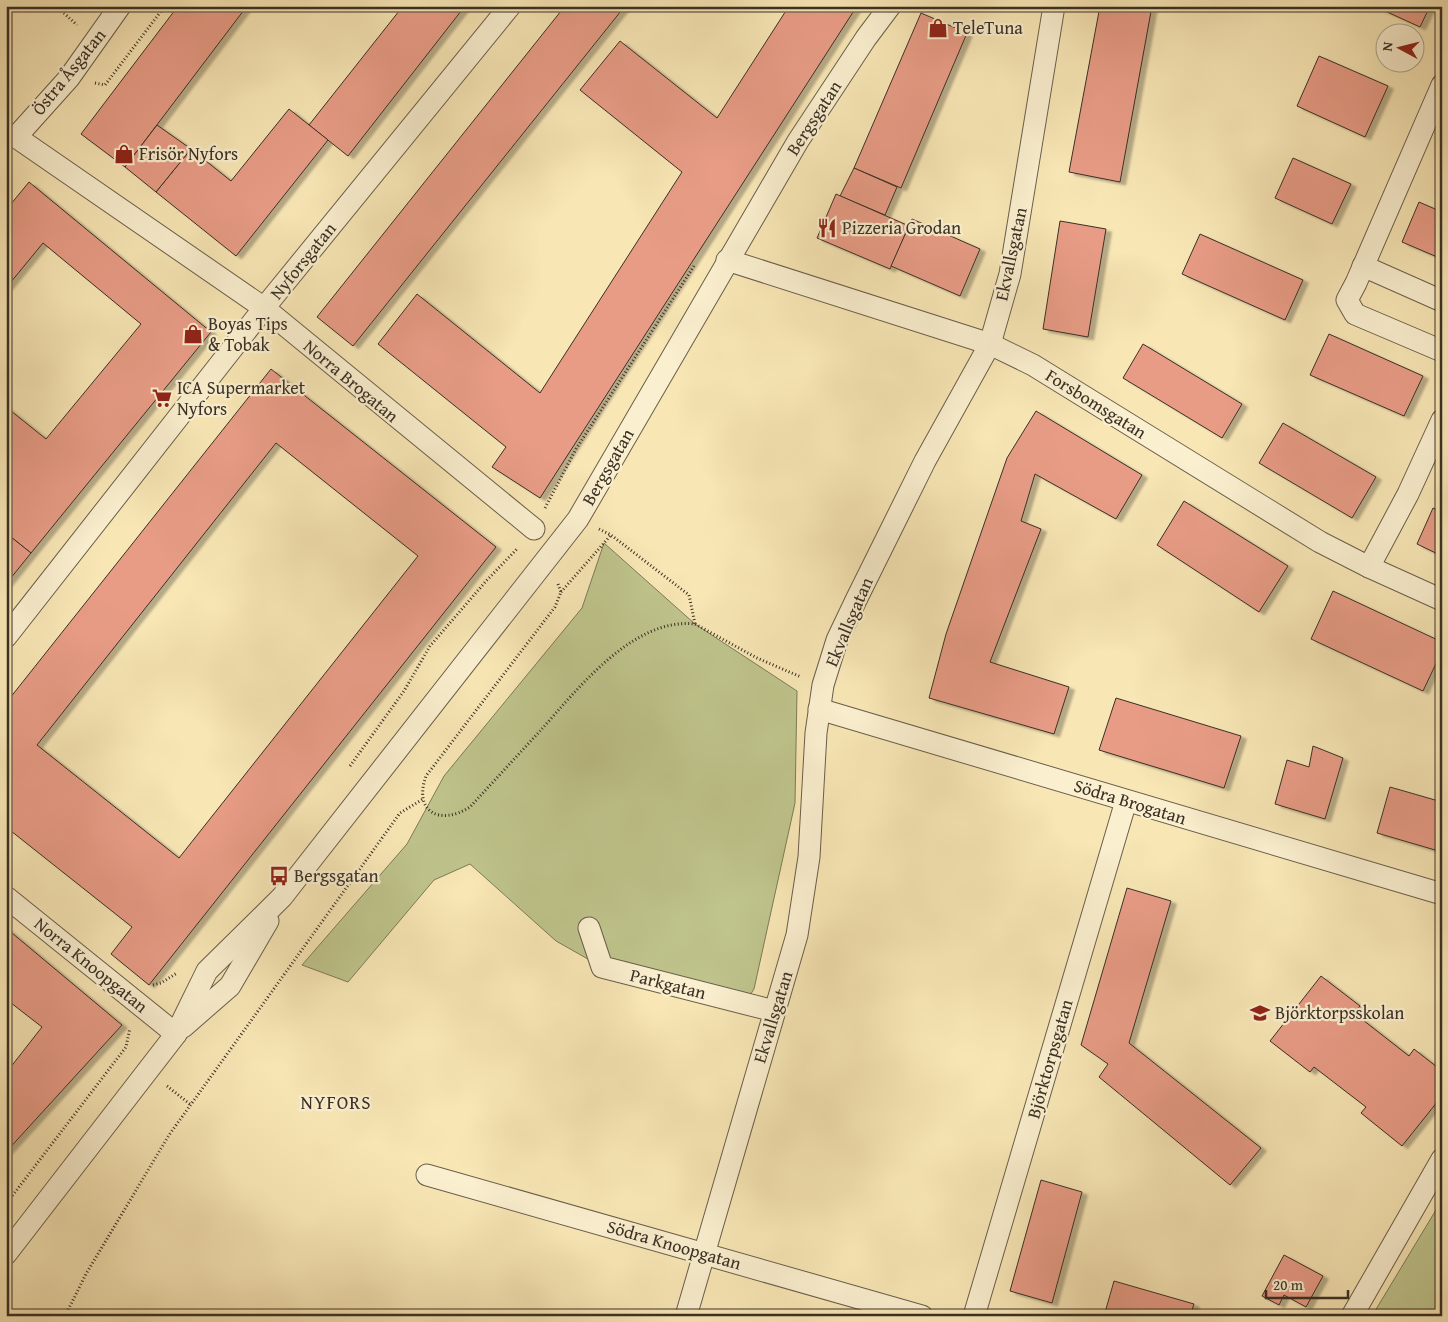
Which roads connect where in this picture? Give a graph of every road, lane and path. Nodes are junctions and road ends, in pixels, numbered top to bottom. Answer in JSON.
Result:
{"nodes":[{"id":1,"x":120,"y":6,"type":"edge"},
{"id":2,"x":165,"y":6,"type":"edge"},
{"id":3,"x":510,"y":6,"type":"edge"},
{"id":4,"x":890,"y":6,"type":"edge"},
{"id":5,"x":1054,"y":6,"type":"edge"},
{"id":6,"x":69,"y":78,"type":"junction"},
{"id":7,"x":1442,"y":86,"type":"edge"},
{"id":8,"x":16,"y":137,"type":"joint"},
{"id":9,"x":699,"y":258,"type":"dead end"},
{"id":10,"x":727,"y":260,"type":"junction"},
{"id":11,"x":1363,"y":266,"type":"junction"},
{"id":12,"x":1442,"y":301,"type":"edge"},
{"id":13,"x":264,"y":308,"type":"junction"},
{"id":14,"x":990,"y":344,"type":"junction"},
{"id":15,"x":1442,"y":351,"type":"edge"},
{"id":16,"x":1442,"y":420,"type":"edge"},
{"id":17,"x":534,"y":529,"type":"junction"},
{"id":18,"x":1369,"y":567,"type":"junction"},
{"id":19,"x":555,"y":579,"type":"dead end"},
{"id":20,"x":561,"y":592,"type":"junction"},
{"id":21,"x":1442,"y":600,"type":"edge"},
{"id":22,"x":695,"y":624,"type":"junction"},
{"id":23,"x":6,"y":637,"type":"edge"},
{"id":24,"x":823,"y":684,"type":"junction"},
{"id":25,"x":819,"y":709,"type":"junction"},
{"id":26,"x":350,"y":767,"type":"dead end"},
{"id":27,"x":423,"y":799,"type":"junction"},
{"id":28,"x":1126,"y":801,"type":"junction"},
{"id":29,"x":1442,"y":894,"type":"edge"},
{"id":30,"x":6,"y":897,"type":"edge"},
{"id":31,"x":589,"y":928,"type":"dead end"},
{"id":32,"x":183,"y":970,"type":"dead end"},
{"id":33,"x":129,"y":996,"type":"junction"},
{"id":34,"x":774,"y":1011,"type":"junction"},
{"id":35,"x":176,"y":1034,"type":"junction"},
{"id":36,"x":1442,"y":1159,"type":"edge"},
{"id":37,"x":427,"y":1174,"type":"dead end"},
{"id":38,"x":6,"y":1204,"type":"edge"},
{"id":39,"x":704,"y":1253,"type":"junction"},
{"id":40,"x":6,"y":1254,"type":"edge"},
{"id":41,"x":65,"y":1316,"type":"edge"},
{"id":42,"x":686,"y":1316,"type":"edge"},
{"id":43,"x":922,"y":1316,"type":"edge"},
{"id":44,"x":974,"y":1316,"type":"edge"},
{"id":45,"x":1352,"y":1316,"type":"edge"}],
"edges":[{"from":1,"to":6,"type":"street","name":"Östra Åsgatan"},
{"from":2,"to":6,"type":"path"},
{"from":3,"to":13,"type":"street","name":"Nyforsgatan"},
{"from":4,"to":10,"type":"street","name":"Bergsgatan"},
{"from":5,"to":14,"type":"street","name":"Ekvallsgatan"},
{"from":6,"to":8,"type":"street","name":"Östra Åsgatan"},
{"from":7,"to":11,"type":"street"},
{"from":8,"to":13,"type":"street","name":"Norra Brogatan"},
{"from":9,"to":17,"type":"path"},
{"from":10,"to":14,"type":"street","name":"Forsbomsgatan"},
{"from":10,"to":35,"type":"street","name":"Bergsgatan"},
{"from":11,"to":12,"type":"street"},
{"from":11,"to":15,"type":"street"},
{"from":13,"to":17,"type":"street","name":"Norra Brogatan"},
{"from":13,"to":23,"type":"street","name":"Nyforsgatan"},
{"from":14,"to":18,"type":"street","name":"Forsbomsgatan"},
{"from":14,"to":24,"type":"street","name":"Ekvallsgatan"},
{"from":16,"to":18,"type":"street"},
{"from":17,"to":26,"type":"path"},
{"from":18,"to":21,"type":"street","name":"Forsbomsgatan"},
{"from":19,"to":20,"type":"path"},
{"from":20,"to":22,"type":"path"},
{"from":20,"to":27,"type":"path"},
{"from":22,"to":24,"type":"path"},
{"from":22,"to":27,"type":"path"},
{"from":24,"to":25,"type":"street","name":"Ekvallsgatan"},
{"from":25,"to":28,"type":"street","name":"Södra Brogatan"},
{"from":25,"to":34,"type":"street","name":"Ekvallsgatan"},
{"from":27,"to":41,"type":"path"},
{"from":28,"to":29,"type":"street","name":"Södra Brogatan"},
{"from":28,"to":44,"type":"street","name":"Björktorpsgatan"},
{"from":30,"to":33,"type":"street","name":"Norra Knoopgatan"},
{"from":31,"to":34,"type":"street","name":"Parkgatan"},
{"from":32,"to":33,"type":"path"},
{"from":33,"to":35,"type":"street","name":"Norra Knoopgatan"},
{"from":33,"to":38,"type":"path"},
{"from":34,"to":39,"type":"street","name":"Ekvallsgatan"},
{"from":35,"to":40,"type":"street","name":"Bergsgatan"},
{"from":36,"to":45,"type":"street"},
{"from":37,"to":39,"type":"street","name":"Södra Knoopgatan"},
{"from":39,"to":42,"type":"street","name":"Ekvallsgatan"},
{"from":39,"to":43,"type":"street","name":"Södra Knoopgatan"}]}
